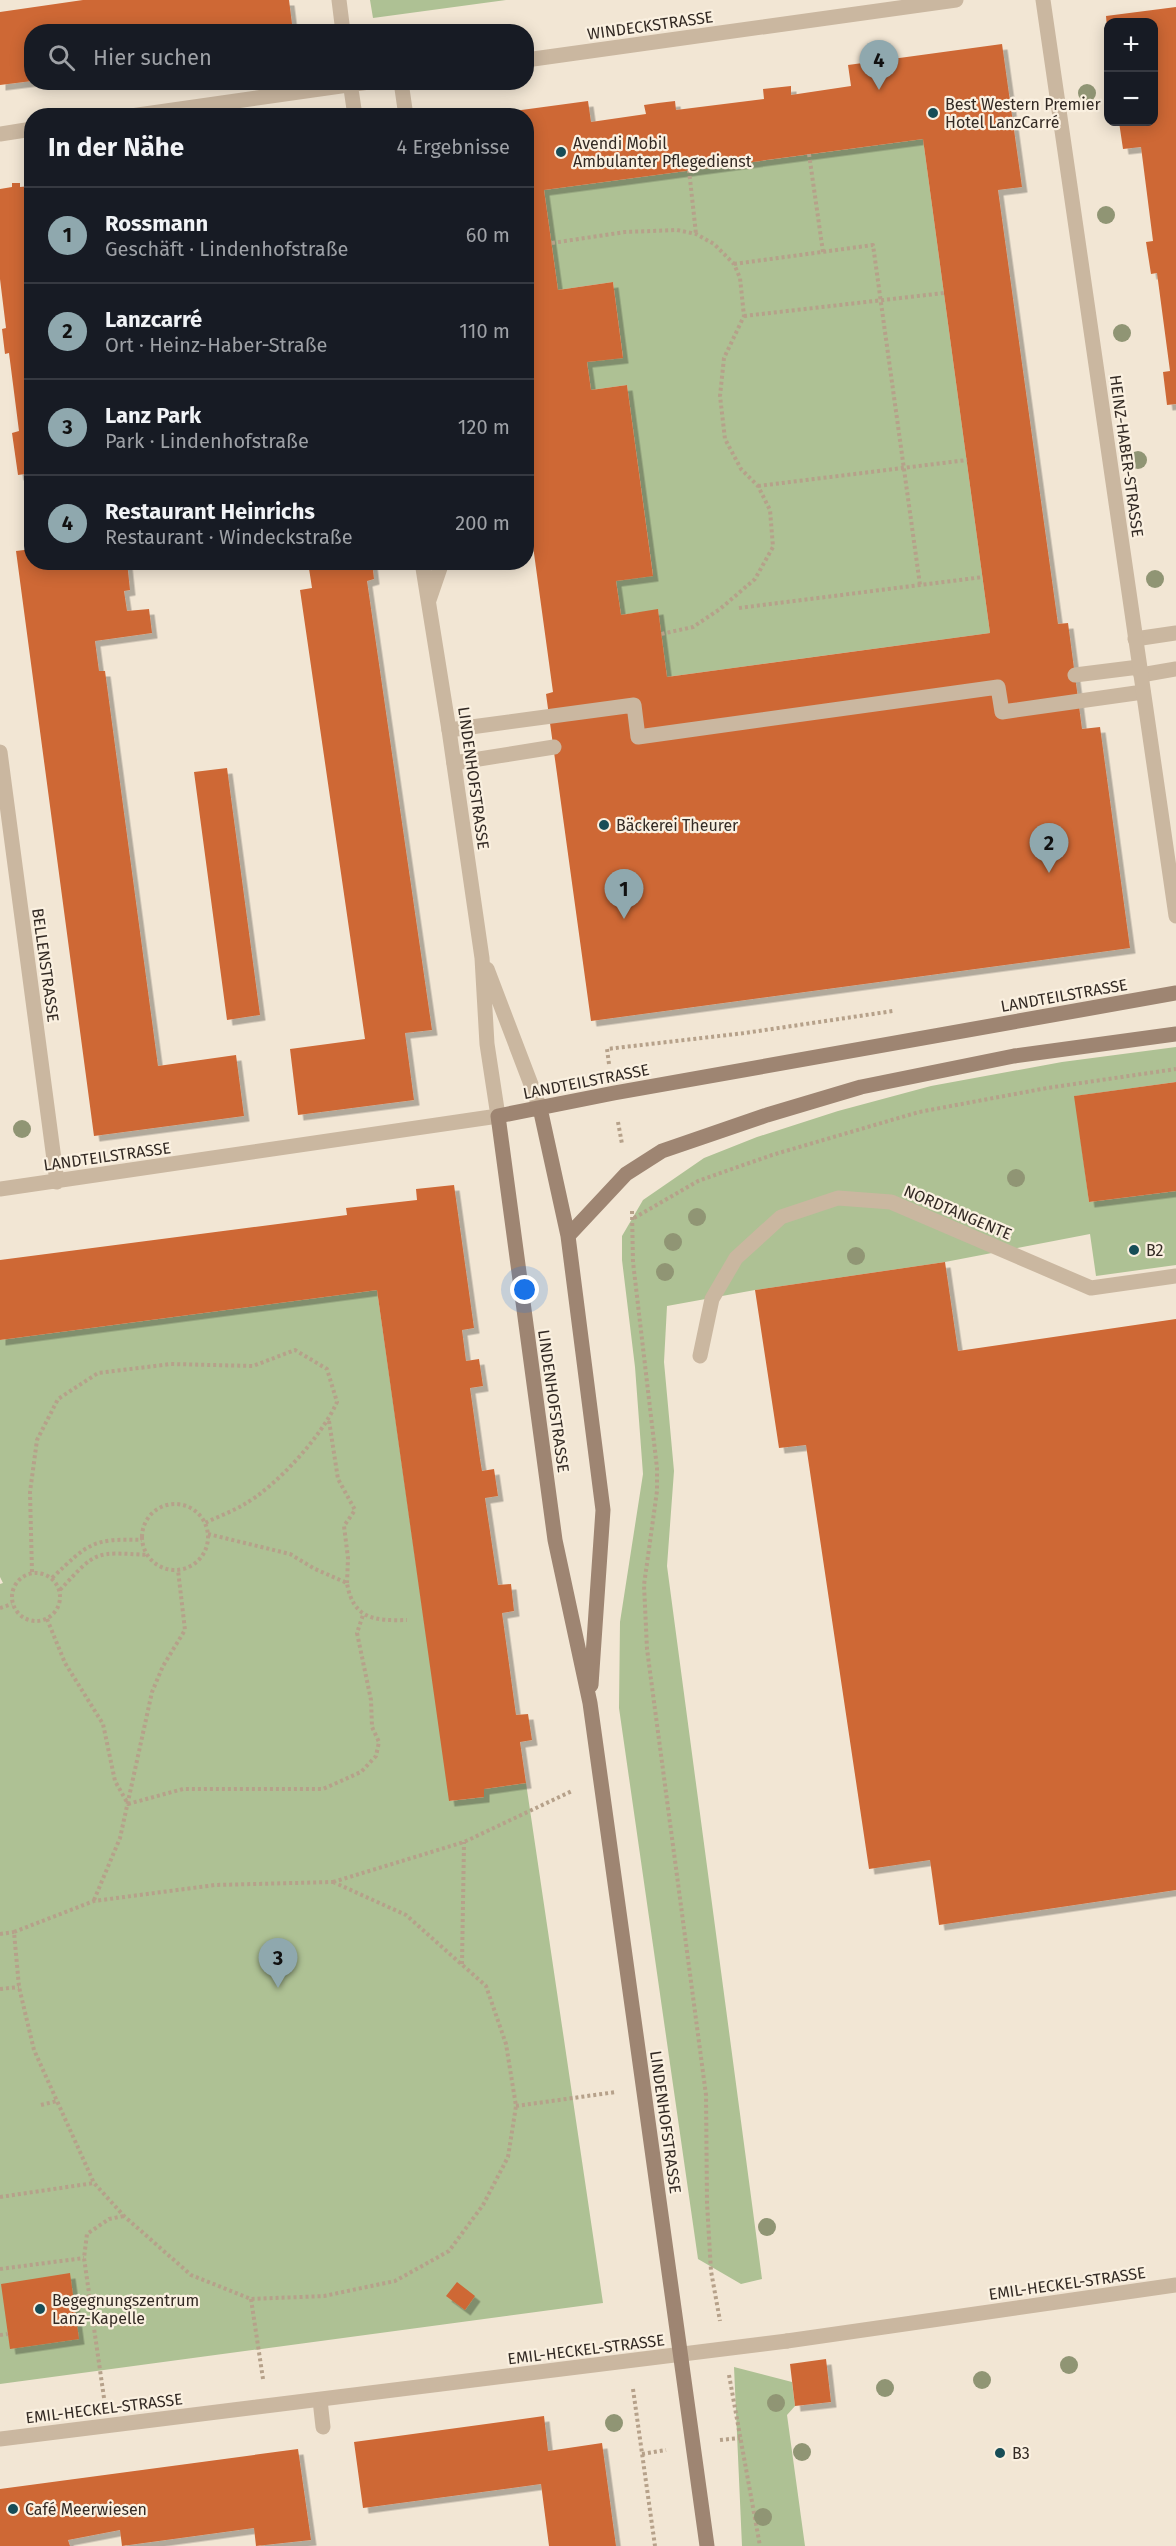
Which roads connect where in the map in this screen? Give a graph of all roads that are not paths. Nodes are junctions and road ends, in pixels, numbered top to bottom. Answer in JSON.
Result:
{"nodes":[{"id":1,"x":339,"y":0,"type":"edge"},
{"id":2,"x":956,"y":0,"type":"edge"},
{"id":3,"x":1043,"y":0,"type":"edge"},
{"id":4,"x":343,"y":24,"type":"edge"},
{"id":5,"x":534,"y":59,"type":"edge"},
{"id":6,"x":310,"y":90,"type":"edge"},
{"id":7,"x":352,"y":90,"type":"edge"},
{"id":8,"x":402,"y":90,"type":"edge"},
{"id":9,"x":186,"y":108,"type":"edge"},
{"id":10,"x":354,"y":108,"type":"edge"},
{"id":11,"x":405,"y":108,"type":"edge"},
{"id":12,"x":24,"y":130,"type":"edge"},
{"id":13,"x":0,"y":134,"type":"edge"},
{"id":14,"x":423,"y":570,"type":"edge"},
{"id":15,"x":439,"y":570,"type":"edge"},
{"id":16,"x":429,"y":603,"type":"junction"},
{"id":17,"x":1176,"y":633,"type":"edge"},
{"id":18,"x":1135,"y":639,"type":"junction"},
{"id":19,"x":1176,"y":669,"type":"edge"},
{"id":20,"x":1140,"y":671,"type":"junction"},
{"id":21,"x":1075,"y":675,"type":"dead end"},
{"id":22,"x":1143,"y":692,"type":"junction"},
{"id":23,"x":449,"y":730,"type":"junction"},
{"id":24,"x":554,"y":747,"type":"dead end"},
{"id":25,"x":0,"y":752,"type":"edge"},
{"id":26,"x":454,"y":763,"type":"junction"},
{"id":27,"x":1176,"y":916,"type":"edge"},
{"id":28,"x":482,"y":958,"type":"junction"},
{"id":29,"x":1176,"y":993,"type":"edge"},
{"id":30,"x":1176,"y":1034,"type":"edge"},
{"id":31,"x":540,"y":1108,"type":"junction"},
{"id":32,"x":498,"y":1116,"type":"junction"},
{"id":33,"x":57,"y":1182,"type":"junction"},
{"id":34,"x":0,"y":1189,"type":"edge"},
{"id":35,"x":568,"y":1236,"type":"junction"},
{"id":36,"x":1176,"y":1276,"type":"edge"},
{"id":37,"x":700,"y":1356,"type":"dead end"},
{"id":38,"x":590,"y":1703,"type":"junction"},
{"id":39,"x":1176,"y":2285,"type":"edge"},
{"id":40,"x":680,"y":2355,"type":"junction"},
{"id":41,"x":320,"y":2400,"type":"junction"},
{"id":42,"x":323,"y":2427,"type":"dead end"},
{"id":43,"x":0,"y":2439,"type":"edge"},
{"id":44,"x":707,"y":2546,"type":"edge"}],
"edges":[{"from":1,"to":4,"type":"street"},
{"from":2,"to":5,"type":"street","name":"WINDECKSTRASSE"},
{"from":3,"to":18,"type":"street","name":"HEINZ-HABER-STRASSE"},
{"from":6,"to":9,"type":"street"},
{"from":7,"to":10,"type":"street"},
{"from":8,"to":11,"type":"street"},
{"from":12,"to":13,"type":"street"},
{"from":14,"to":16,"type":"street","name":"LINDENHOFSTRASSE"},
{"from":15,"to":16,"type":"street","name":"LINDENHOFSTRASSE"},
{"from":16,"to":23,"type":"street","name":"LINDENHOFSTRASSE"},
{"from":17,"to":18,"type":"street"},
{"from":18,"to":20,"type":"street","name":"HEINZ-HABER-STRASSE"},
{"from":19,"to":20,"type":"street"},
{"from":20,"to":21,"type":"street"},
{"from":20,"to":22,"type":"street","name":"HEINZ-HABER-STRASSE"},
{"from":22,"to":23,"type":"street"},
{"from":22,"to":27,"type":"street","name":"HEINZ-HABER-STRASSE"},
{"from":23,"to":26,"type":"street","name":"LINDENHOFSTRASSE"},
{"from":24,"to":26,"type":"street"},
{"from":25,"to":33,"type":"street","name":"BELLENSTRASSE"},
{"from":26,"to":28,"type":"street","name":"LINDENHOFSTRASSE"},
{"from":28,"to":31,"type":"street","name":"LINDENHOFSTRASSE"},
{"from":28,"to":32,"type":"street","name":"LINDENHOFSTRASSE"},
{"from":29,"to":31,"type":"street","name":"LANDTEILSTRASSE"},
{"from":30,"to":35,"type":"street"},
{"from":31,"to":32,"type":"street","name":"LANDTEILSTRASSE"},
{"from":31,"to":35,"type":"street","name":"LINDENHOFSTRASSE"},
{"from":32,"to":33,"type":"street","name":"LANDTEILSTRASSE"},
{"from":32,"to":38,"type":"street","name":"LINDENHOFSTRASSE"},
{"from":33,"to":34,"type":"street","name":"LANDTEILSTRASSE"},
{"from":35,"to":38,"type":"street","name":"LINDENHOFSTRASSE"},
{"from":36,"to":37,"type":"street","name":"NORDTANGENTE"},
{"from":38,"to":40,"type":"street","name":"LINDENHOFSTRASSE"},
{"from":39,"to":40,"type":"street","name":"EMIL-HECKEL-STRASSE"},
{"from":40,"to":41,"type":"street","name":"EMIL-HECKEL-STRASSE"},
{"from":40,"to":44,"type":"street","name":"LINDENHOFSTRASSE"},
{"from":41,"to":42,"type":"street"},
{"from":41,"to":43,"type":"street","name":"EMIL-HECKEL-STRASSE"}]}
